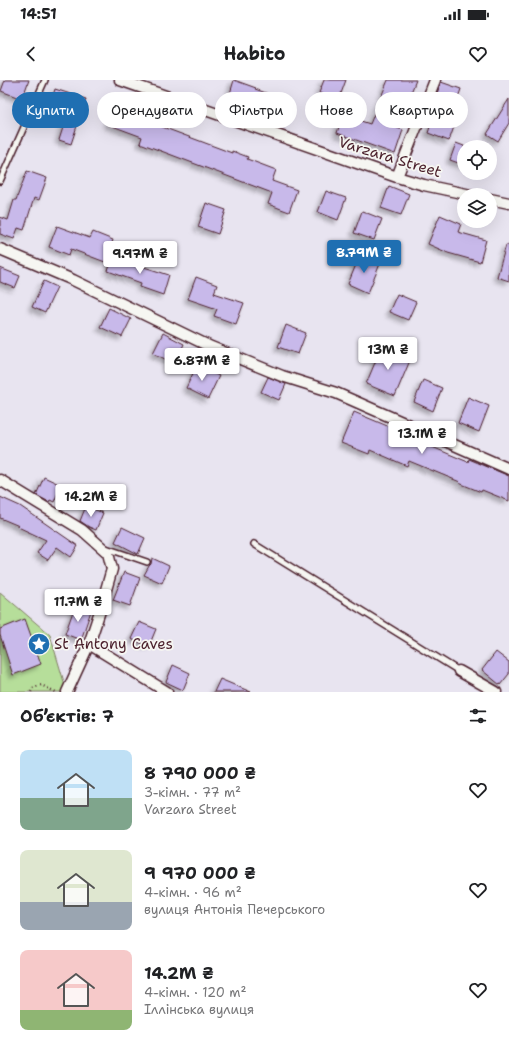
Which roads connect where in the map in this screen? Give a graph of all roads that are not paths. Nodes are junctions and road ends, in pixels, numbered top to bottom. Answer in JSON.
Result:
{"nodes":[{"id":1,"x":45,"y":80,"type":"edge"},
{"id":2,"x":120,"y":80,"type":"edge"},
{"id":3,"x":435,"y":80,"type":"edge"},
{"id":4,"x":397,"y":177,"type":"junction"},
{"id":5,"x":0,"y":181,"type":"edge"},
{"id":6,"x":457,"y":192,"type":"edge"},
{"id":7,"x":497,"y":200,"type":"edge"},
{"id":8,"x":509,"y":203,"type":"edge"},
{"id":9,"x":0,"y":249,"type":"edge"},
{"id":10,"x":509,"y":469,"type":"edge"},
{"id":11,"x":0,"y":480,"type":"edge"},
{"id":12,"x":254,"y":544,"type":"dead end"},
{"id":13,"x":99,"y":546,"type":"junction"},
{"id":14,"x":147,"y":562,"type":"dead end"},
{"id":15,"x":89,"y":644,"type":"junction"},
{"id":16,"x":459,"y":671,"type":"joint"},
{"id":17,"x":67,"y":692,"type":"edge"},
{"id":18,"x":167,"y":692,"type":"edge"},
{"id":19,"x":496,"y":692,"type":"edge"}],
"edges":[{"from":1,"to":5,"type":"lane"},
{"from":2,"to":4,"type":"street","name":"Varzara Street"},
{"from":3,"to":4,"type":"street"},
{"from":4,"to":6,"type":"street","name":"Varzara Street"},
{"from":7,"to":8,"type":"street"},
{"from":9,"to":10,"type":"street"},
{"from":11,"to":13,"type":"street"},
{"from":12,"to":16,"type":"lane"},
{"from":13,"to":14,"type":"lane"},
{"from":13,"to":15,"type":"street"},
{"from":15,"to":17,"type":"street"},
{"from":15,"to":18,"type":"street"},
{"from":16,"to":19,"type":"street"}]}
